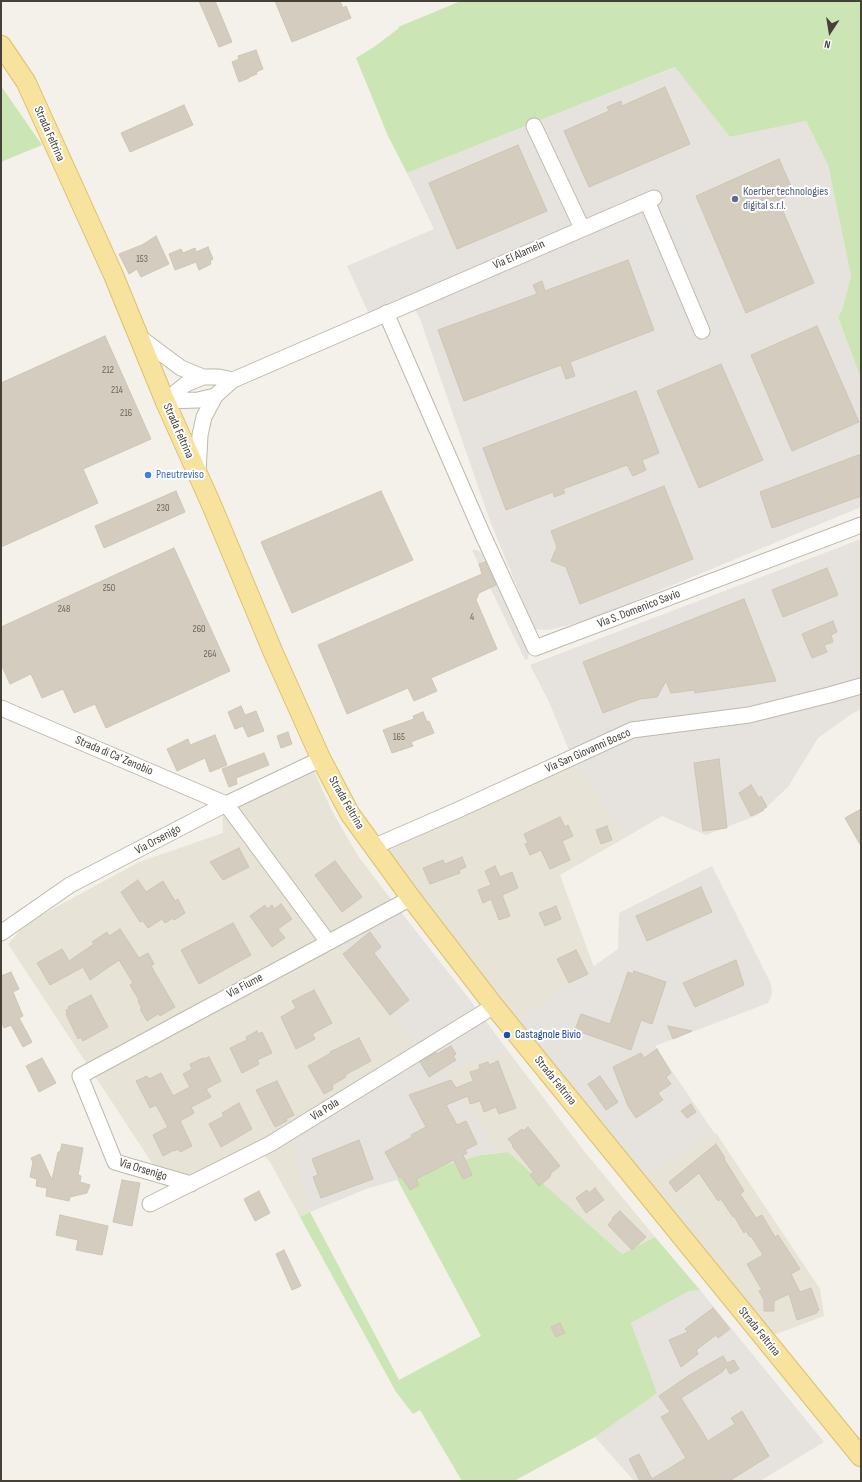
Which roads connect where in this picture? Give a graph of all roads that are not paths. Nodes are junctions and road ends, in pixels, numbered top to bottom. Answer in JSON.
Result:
{"nodes":[{"id":1,"x":1,"y":46,"type":"edge"},
{"id":2,"x":534,"y":126,"type":"dead end"},
{"id":3,"x":582,"y":228,"type":"junction"},
{"id":4,"x":386,"y":313,"type":"junction"},
{"id":5,"x":702,"y":331,"type":"dead end"},
{"id":6,"x":138,"y":336,"type":"junction"},
{"id":7,"x":203,"y":377,"type":"junction"},
{"id":8,"x":233,"y":380,"type":"junction"},
{"id":9,"x":215,"y":396,"type":"junction"},
{"id":10,"x":165,"y":401,"type":"junction"},
{"id":11,"x":198,"y":475,"type":"junction"},
{"id":12,"x":861,"y":525,"type":"edge"},
{"id":13,"x":861,"y":686,"type":"edge"},
{"id":14,"x":1,"y":708,"type":"edge"},
{"id":15,"x":321,"y":759,"type":"junction"},
{"id":16,"x":226,"y":804,"type":"junction"},
{"id":17,"x":373,"y":847,"type":"junction"},
{"id":18,"x":411,"y":898,"type":"junction"},
{"id":19,"x":1,"y":933,"type":"edge"},
{"id":20,"x":328,"y":942,"type":"junction"},
{"id":21,"x":494,"y":1006,"type":"junction"},
{"id":22,"x":80,"y":1076,"type":"joint"},
{"id":23,"x":191,"y":1184,"type":"junction"},
{"id":24,"x":150,"y":1204,"type":"dead end"},
{"id":25,"x":861,"y":1457,"type":"edge"}],
"edges":[{"from":1,"to":6,"type":"main road","name":"Strada Feltrina"},
{"from":2,"to":3,"type":"street"},
{"from":3,"to":4,"type":"street","name":"Via El Alamein"},
{"from":3,"to":5,"type":"street","name":"Via El Alamein"},
{"from":4,"to":8,"type":"street","name":"Via El Alamein"},
{"from":4,"to":12,"type":"street","name":"Via S. Domenico Savio"},
{"from":6,"to":7,"type":"street"},
{"from":6,"to":10,"type":"main road","name":"Strada Feltrina"},
{"from":7,"to":8,"type":"street"},
{"from":7,"to":10,"type":"street"},
{"from":8,"to":9,"type":"street","name":"Via El Alamein"},
{"from":9,"to":10,"type":"street"},
{"from":9,"to":11,"type":"street","name":"Via El Alamein"},
{"from":10,"to":11,"type":"main road","name":"Strada Feltrina"},
{"from":11,"to":15,"type":"main road","name":"Strada Feltrina"},
{"from":13,"to":17,"type":"street","name":"Via San Giovanni Bosco"},
{"from":14,"to":16,"type":"street","name":"Strada di Ca' Zenobio"},
{"from":15,"to":16,"type":"street","name":"Via Orsenigo"},
{"from":15,"to":17,"type":"main road","name":"Strada Feltrina"},
{"from":16,"to":19,"type":"street","name":"Via Orsenigo"},
{"from":16,"to":20,"type":"street"},
{"from":17,"to":18,"type":"main road","name":"Strada Feltrina"},
{"from":18,"to":20,"type":"street","name":"Via Fiume"},
{"from":18,"to":21,"type":"main road","name":"Strada Feltrina"},
{"from":20,"to":22,"type":"street","name":"Via Fiume"},
{"from":21,"to":23,"type":"street","name":"Via Pola"},
{"from":21,"to":25,"type":"main road","name":"Strada Feltrina"},
{"from":22,"to":23,"type":"street","name":"Via Orsenigo"},
{"from":23,"to":24,"type":"street","name":"Via Pola"}]}
